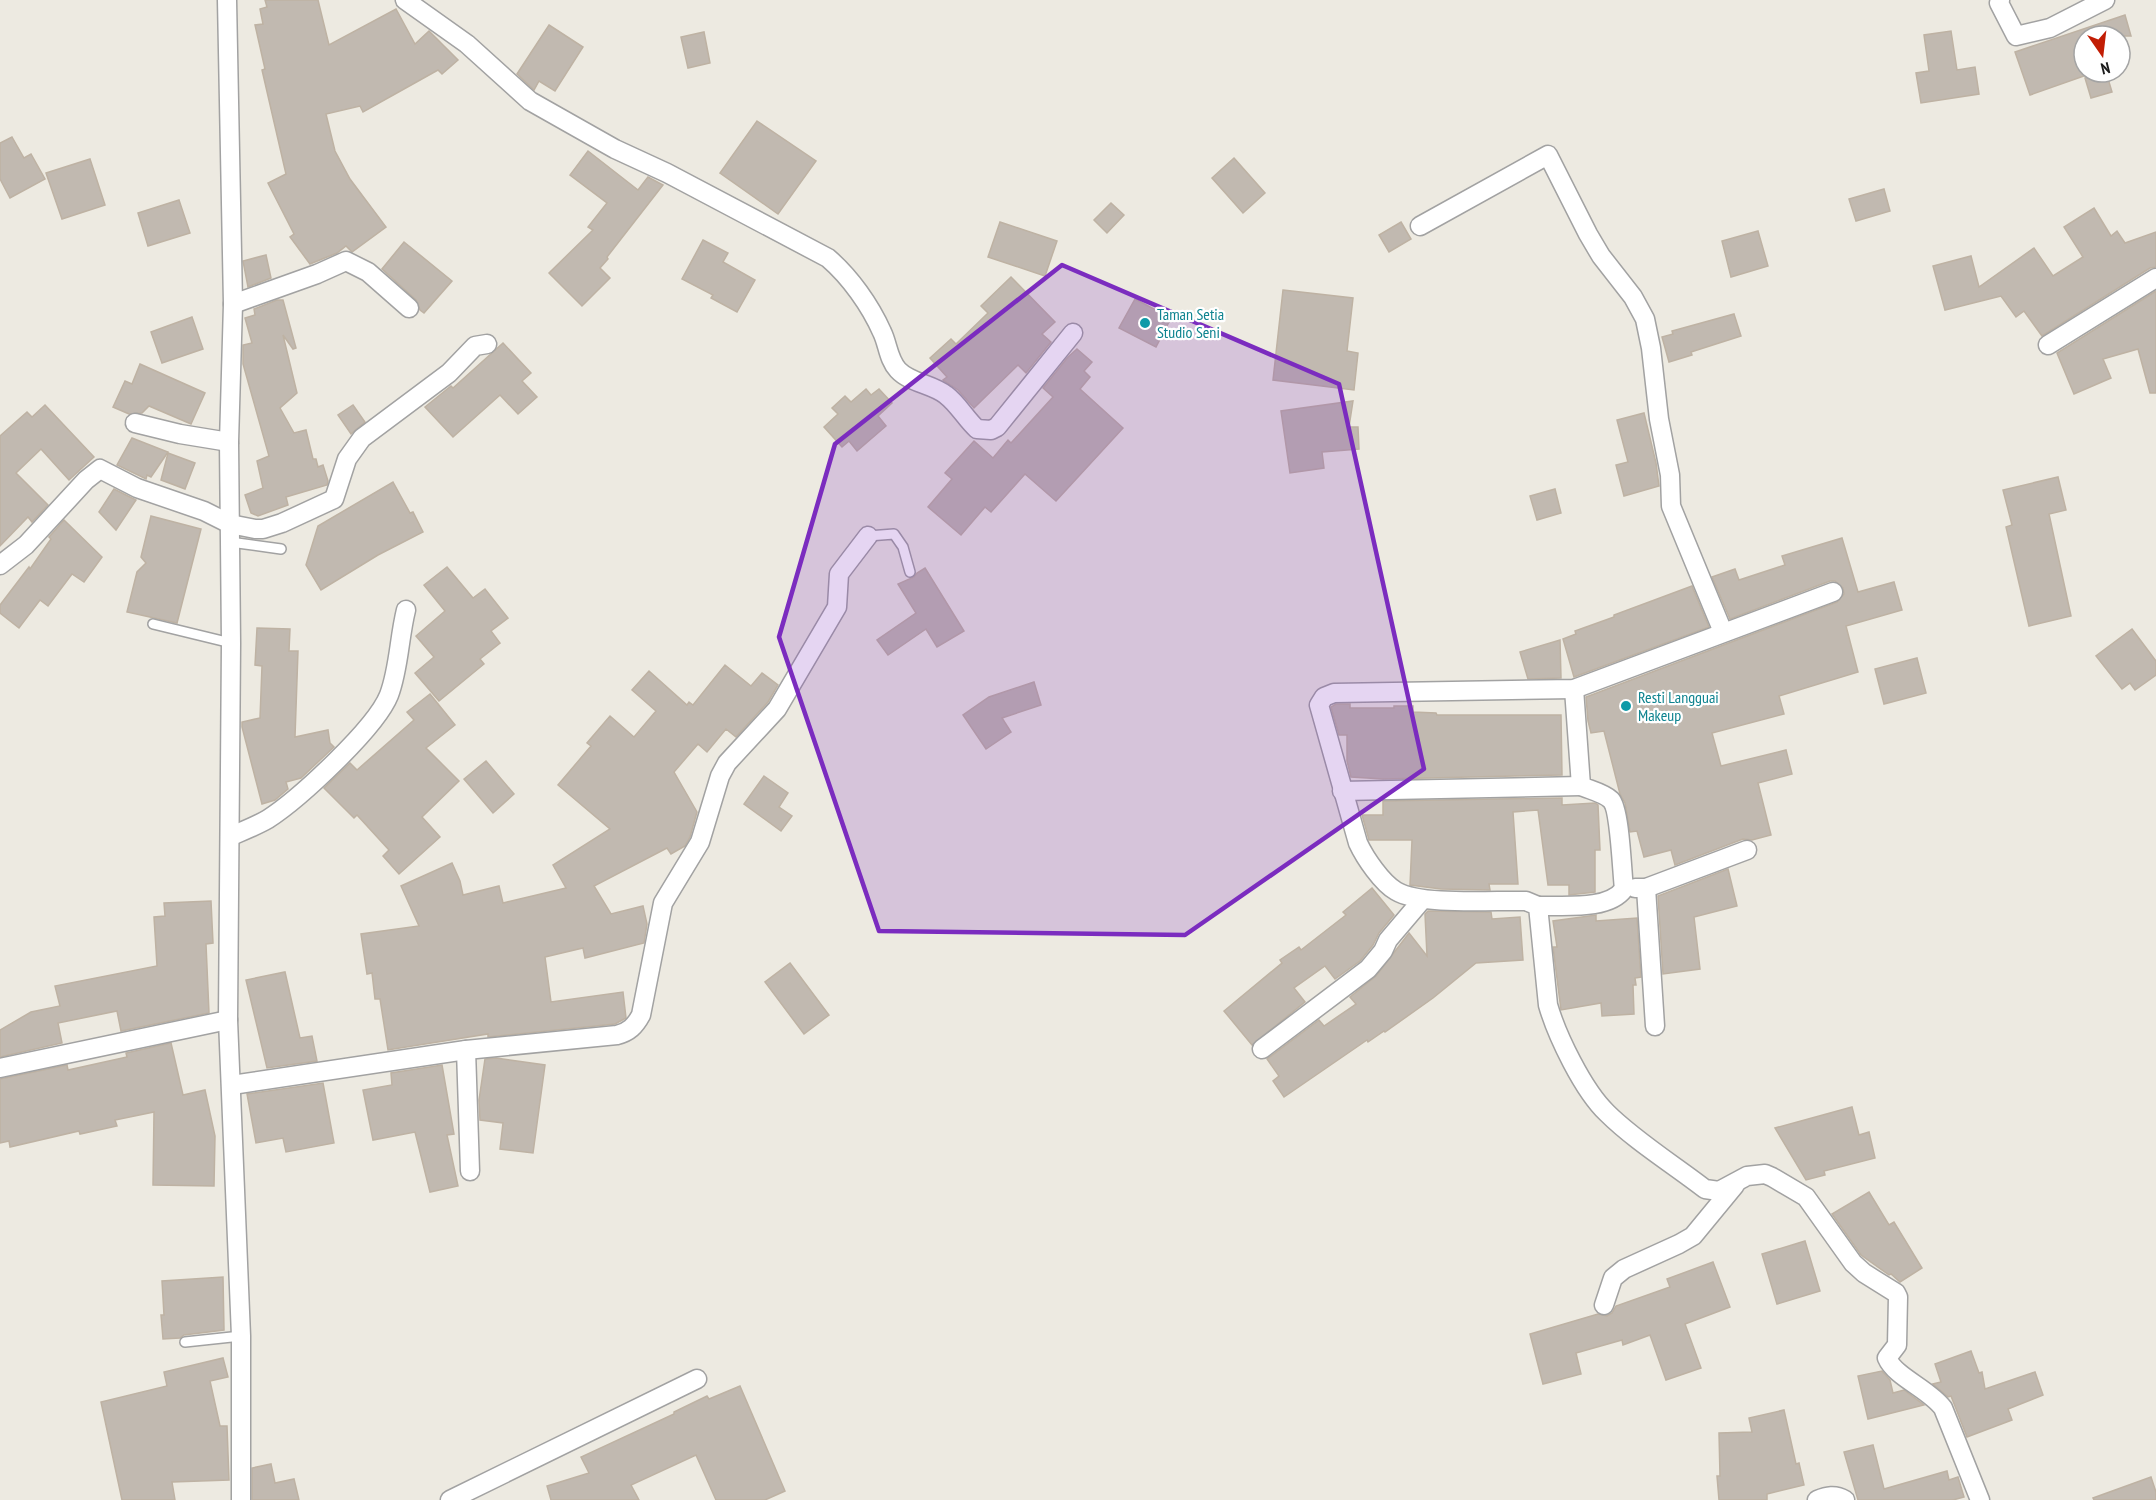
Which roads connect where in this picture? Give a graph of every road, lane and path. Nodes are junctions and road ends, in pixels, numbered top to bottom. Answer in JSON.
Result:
{"nodes":[{"id":1,"x":226,"y":0,"type":"edge"},
{"id":2,"x":405,"y":0,"type":"edge"},
{"id":3,"x":2000,"y":0,"type":"edge"},
{"id":4,"x":2105,"y":0,"type":"edge"},
{"id":5,"x":1420,"y":226,"type":"dead end"},
{"id":6,"x":2156,"y":278,"type":"edge"},
{"id":7,"x":233,"y":304,"type":"junction"},
{"id":8,"x":409,"y":308,"type":"dead end"},
{"id":9,"x":1073,"y":333,"type":"dead end"},
{"id":10,"x":487,"y":344,"type":"dead end"},
{"id":11,"x":2048,"y":345,"type":"dead end"},
{"id":12,"x":135,"y":423,"type":"dead end"},
{"id":13,"x":229,"y":442,"type":"junction"},
{"id":14,"x":230,"y":533,"type":"junction"},
{"id":15,"x":868,"y":536,"type":"joint"},
{"id":16,"x":280,"y":549,"type":"dead end"},
{"id":17,"x":0,"y":565,"type":"edge"},
{"id":18,"x":910,"y":572,"type":"dead end"},
{"id":19,"x":1833,"y":592,"type":"dead end"},
{"id":20,"x":406,"y":610,"type":"dead end"},
{"id":21,"x":153,"y":624,"type":"dead end"},
{"id":22,"x":1723,"y":632,"type":"junction"},
{"id":23,"x":231,"y":643,"type":"junction"},
{"id":24,"x":1574,"y":688,"type":"junction"},
{"id":25,"x":1581,"y":786,"type":"junction"},
{"id":26,"x":1342,"y":791,"type":"junction"},
{"id":27,"x":231,"y":836,"type":"junction"},
{"id":28,"x":1748,"y":850,"type":"dead end"},
{"id":29,"x":1646,"y":888,"type":"junction"},
{"id":30,"x":1624,"y":889,"type":"junction"},
{"id":31,"x":1422,"y":900,"type":"junction"},
{"id":32,"x":1538,"y":906,"type":"junction"},
{"id":33,"x":228,"y":1020,"type":"junction"},
{"id":34,"x":1655,"y":1026,"type":"dead end"},
{"id":35,"x":1262,"y":1048,"type":"dead end"},
{"id":36,"x":466,"y":1050,"type":"junction"},
{"id":37,"x":0,"y":1068,"type":"edge"},
{"id":38,"x":232,"y":1085,"type":"junction"},
{"id":39,"x":470,"y":1171,"type":"dead end"},
{"id":40,"x":1738,"y":1181,"type":"junction"},
{"id":41,"x":1604,"y":1305,"type":"dead end"},
{"id":42,"x":241,"y":1336,"type":"junction"},
{"id":43,"x":185,"y":1342,"type":"dead end"},
{"id":44,"x":697,"y":1379,"type":"dead end"},
{"id":45,"x":241,"y":1500,"type":"edge"},
{"id":46,"x":450,"y":1500,"type":"edge"},
{"id":47,"x":1817,"y":1500,"type":"edge"},
{"id":48,"x":1845,"y":1500,"type":"edge"},
{"id":49,"x":1980,"y":1500,"type":"edge"}],
"edges":[{"from":1,"to":7,"type":"street"},
{"from":2,"to":9,"type":"street"},
{"from":3,"to":4,"type":"street"},
{"from":5,"to":22,"type":"street"},
{"from":6,"to":11,"type":"street"},
{"from":7,"to":8,"type":"street"},
{"from":7,"to":13,"type":"street"},
{"from":10,"to":14,"type":"street"},
{"from":12,"to":13,"type":"street"},
{"from":13,"to":14,"type":"street"},
{"from":14,"to":16,"type":"lane"},
{"from":14,"to":17,"type":"street"},
{"from":14,"to":23,"type":"street"},
{"from":15,"to":18,"type":"lane"},
{"from":15,"to":36,"type":"street"},
{"from":19,"to":22,"type":"street"},
{"from":20,"to":27,"type":"street"},
{"from":21,"to":23,"type":"lane"},
{"from":22,"to":24,"type":"street"},
{"from":23,"to":27,"type":"street"},
{"from":24,"to":25,"type":"street"},
{"from":24,"to":26,"type":"street"},
{"from":25,"to":26,"type":"street"},
{"from":25,"to":30,"type":"street"},
{"from":26,"to":31,"type":"street"},
{"from":27,"to":33,"type":"street"},
{"from":28,"to":29,"type":"street"},
{"from":29,"to":30,"type":"street"},
{"from":29,"to":34,"type":"street"},
{"from":30,"to":32,"type":"street"},
{"from":31,"to":32,"type":"street"},
{"from":31,"to":35,"type":"street"},
{"from":32,"to":40,"type":"street"},
{"from":33,"to":37,"type":"street"},
{"from":33,"to":38,"type":"street"},
{"from":36,"to":38,"type":"street"},
{"from":36,"to":39,"type":"street"},
{"from":38,"to":42,"type":"street"},
{"from":40,"to":41,"type":"street"},
{"from":40,"to":49,"type":"street"},
{"from":42,"to":43,"type":"lane"},
{"from":42,"to":45,"type":"street"},
{"from":44,"to":46,"type":"street"},
{"from":47,"to":48,"type":"street"}]}
